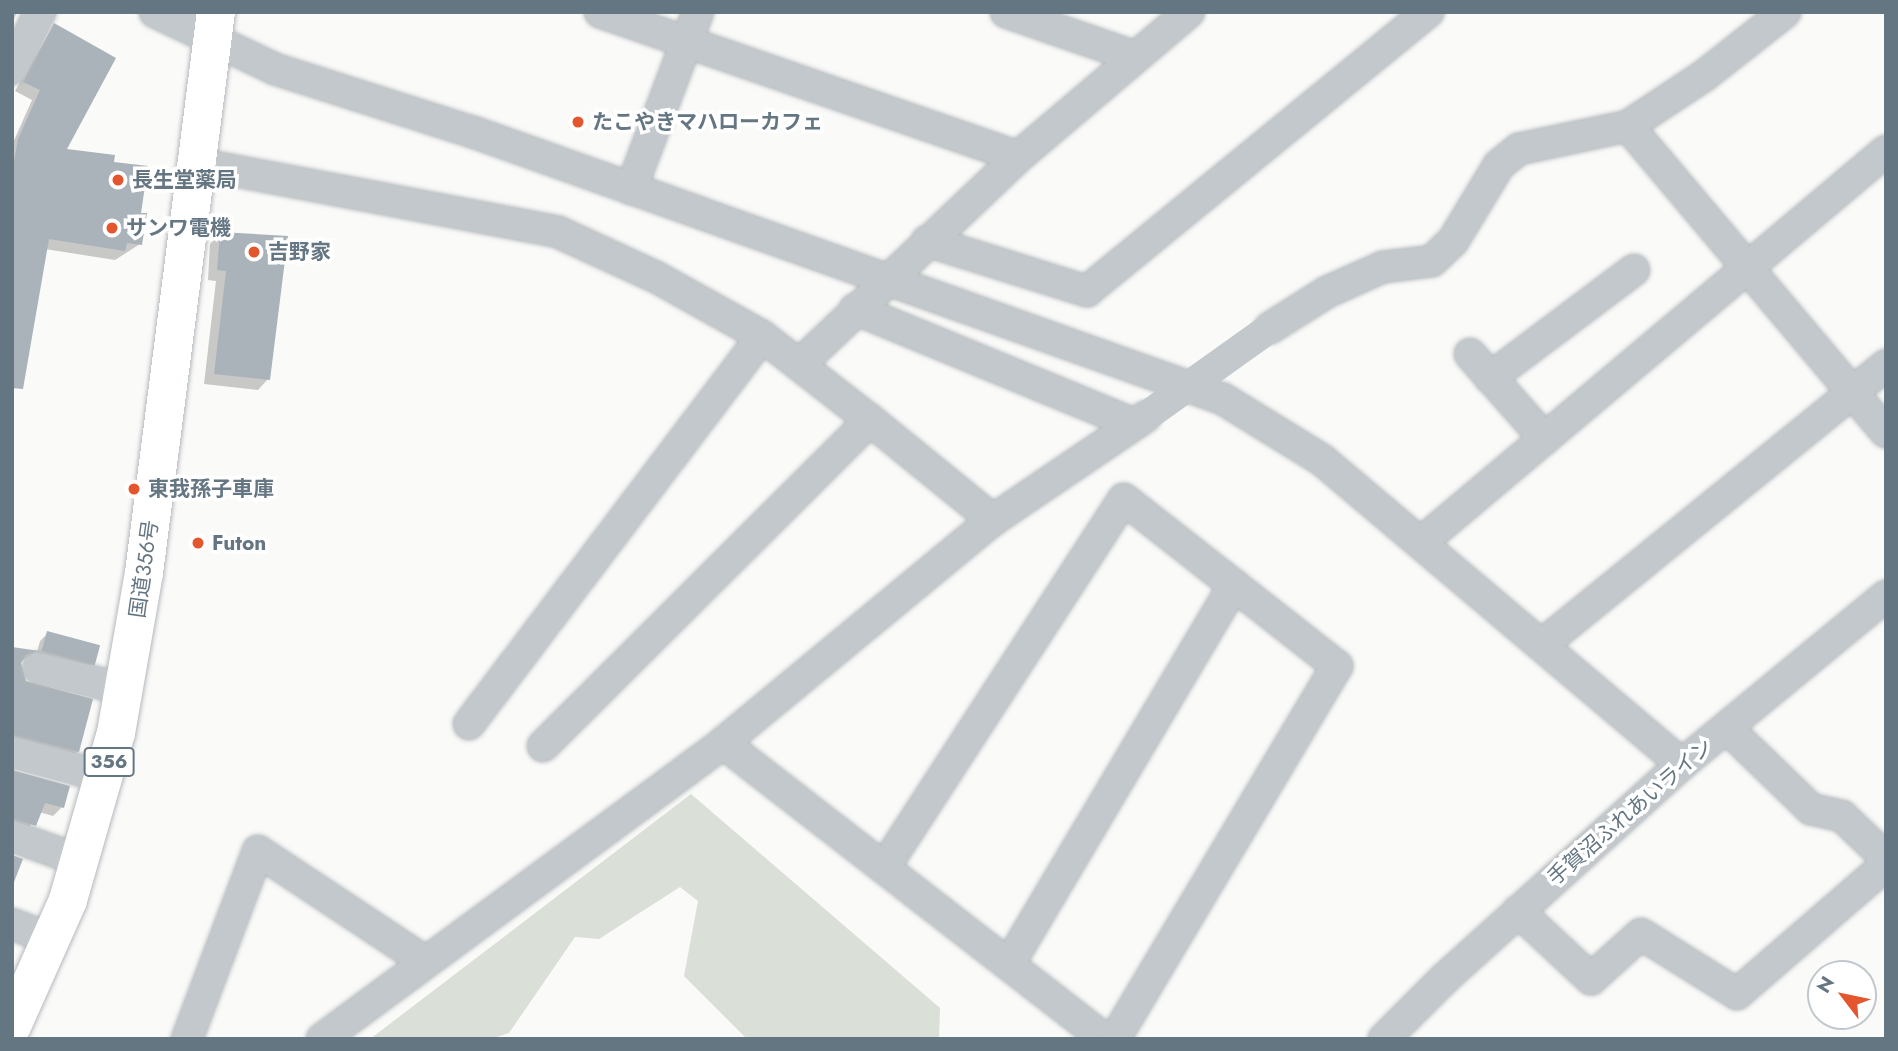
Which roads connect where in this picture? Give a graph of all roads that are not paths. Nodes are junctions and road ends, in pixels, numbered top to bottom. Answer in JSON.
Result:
{"nodes":[{"id":1,"x":40,"y":12,"type":"edge"},
{"id":2,"x":155,"y":12,"type":"edge"},
{"id":3,"x":600,"y":12,"type":"edge"},
{"id":4,"x":698,"y":12,"type":"edge"},
{"id":5,"x":1006,"y":12,"type":"edge"},
{"id":6,"x":1189,"y":12,"type":"edge"},
{"id":7,"x":1428,"y":12,"type":"edge"},
{"id":8,"x":1785,"y":12,"type":"edge"},
{"id":9,"x":214,"y":26,"type":"edge"},
{"id":10,"x":686,"y":43,"type":"junction"},
{"id":11,"x":1133,"y":55,"type":"junction"},
{"id":12,"x":12,"y":69,"type":"edge"},
{"id":13,"x":1628,"y":126,"type":"junction"},
{"id":14,"x":1886,"y":151,"type":"edge"},
{"id":15,"x":1018,"y":157,"type":"junction"},
{"id":16,"x":199,"y":164,"type":"junction"},
{"id":17,"x":631,"y":190,"type":"junction"},
{"id":18,"x":927,"y":241,"type":"junction"},
{"id":19,"x":1747,"y":268,"type":"junction"},
{"id":20,"x":1634,"y":270,"type":"dead end"},
{"id":21,"x":886,"y":279,"type":"junction"},
{"id":22,"x":855,"y":309,"type":"junction"},
{"id":23,"x":762,"y":336,"type":"junction"},
{"id":24,"x":1470,"y":354,"type":"dead end"},
{"id":25,"x":800,"y":364,"type":"junction"},
{"id":26,"x":1886,"y":365,"type":"edge"},
{"id":27,"x":1490,"y":378,"type":"junction"},
{"id":28,"x":1853,"y":392,"type":"junction"},
{"id":29,"x":870,"y":420,"type":"junction"},
{"id":30,"x":1140,"y":420,"type":"junction"},
{"id":31,"x":1886,"y":432,"type":"edge"},
{"id":32,"x":1545,"y":439,"type":"junction"},
{"id":33,"x":993,"y":520,"type":"junction"},
{"id":34,"x":1423,"y":541,"type":"junction"},
{"id":35,"x":1234,"y":585,"type":"junction"},
{"id":36,"x":1886,"y":596,"type":"edge"},
{"id":37,"x":1543,"y":644,"type":"junction"},
{"id":38,"x":38,"y":668,"type":"dead end"},
{"id":39,"x":124,"y":689,"type":"junction"},
{"id":40,"x":469,"y":724,"type":"dead end"},
{"id":41,"x":1727,"y":728,"type":"junction"},
{"id":42,"x":723,"y":743,"type":"junction"},
{"id":43,"x":543,"y":746,"type":"dead end"},
{"id":44,"x":12,"y":752,"type":"edge"},
{"id":45,"x":1682,"y":764,"type":"junction"},
{"id":46,"x":105,"y":777,"type":"junction"},
{"id":47,"x":12,"y":836,"type":"edge"},
{"id":48,"x":1886,"y":858,"type":"edge"},
{"id":49,"x":81,"y":861,"type":"junction"},
{"id":50,"x":1886,"y":865,"type":"edge"},
{"id":51,"x":884,"y":868,"type":"junction"},
{"id":52,"x":1518,"y":911,"type":"junction"},
{"id":53,"x":12,"y":924,"type":"edge"},
{"id":54,"x":53,"y":940,"type":"junction"},
{"id":55,"x":426,"y":962,"type":"junction"},
{"id":56,"x":1009,"y":964,"type":"junction"},
{"id":57,"x":12,"y":1026,"type":"edge"},
{"id":58,"x":187,"y":1039,"type":"edge"},
{"id":59,"x":322,"y":1039,"type":"edge"},
{"id":60,"x":1105,"y":1039,"type":"edge"},
{"id":61,"x":1115,"y":1039,"type":"edge"},
{"id":62,"x":1384,"y":1039,"type":"edge"}],
"edges":[{"from":1,"to":12,"type":"street"},
{"from":2,"to":9,"type":"street"},
{"from":3,"to":10,"type":"street"},
{"from":4,"to":10,"type":"street"},
{"from":5,"to":11,"type":"street"},
{"from":6,"to":11,"type":"street"},
{"from":7,"to":18,"type":"street"},
{"from":8,"to":13,"type":"street"},
{"from":9,"to":16,"type":"highway","name":"国道356号","number":"356"},
{"from":9,"to":17,"type":"street"},
{"from":10,"to":15,"type":"street"},
{"from":10,"to":17,"type":"street"},
{"from":11,"to":15,"type":"street"},
{"from":13,"to":19,"type":"street"},
{"from":13,"to":30,"type":"street","bridge":true},
{"from":14,"to":19,"type":"street"},
{"from":15,"to":18,"type":"street"},
{"from":16,"to":23,"type":"street"},
{"from":16,"to":39,"type":"highway","name":"国道356号","number":"356"},
{"from":17,"to":21,"type":"street"},
{"from":18,"to":21,"type":"street"},
{"from":19,"to":28,"type":"street"},
{"from":19,"to":32,"type":"street"},
{"from":20,"to":27,"type":"street"},
{"from":21,"to":22,"type":"street"},
{"from":21,"to":34,"type":"street"},
{"from":22,"to":25,"type":"street"},
{"from":22,"to":30,"type":"street"},
{"from":23,"to":25,"type":"street"},
{"from":23,"to":40,"type":"street"},
{"from":24,"to":27,"type":"street"},
{"from":25,"to":29,"type":"street"},
{"from":26,"to":28,"type":"street"},
{"from":27,"to":32,"type":"street"},
{"from":28,"to":31,"type":"street"},
{"from":28,"to":37,"type":"street"},
{"from":29,"to":33,"type":"street"},
{"from":29,"to":43,"type":"street"},
{"from":30,"to":33,"type":"street"},
{"from":32,"to":34,"type":"street"},
{"from":33,"to":42,"type":"street"},
{"from":34,"to":37,"type":"street"},
{"from":35,"to":51,"type":"street"},
{"from":35,"to":56,"type":"street"},
{"from":35,"to":61,"type":"street"},
{"from":36,"to":41,"type":"street","name":"手賀沼ふれあいライン"},
{"from":37,"to":45,"type":"street"},
{"from":38,"to":39,"type":"street"},
{"from":39,"to":46,"type":"highway","name":"国道356号","number":"356"},
{"from":41,"to":45,"type":"street","name":"手賀沼ふれあいライン"},
{"from":41,"to":48,"type":"street"},
{"from":42,"to":51,"type":"street"},
{"from":42,"to":55,"type":"street"},
{"from":44,"to":46,"type":"street"},
{"from":45,"to":52,"type":"street","name":"手賀沼ふれあいライン"},
{"from":46,"to":49,"type":"highway","name":"国道356号","number":"356"},
{"from":47,"to":49,"type":"street"},
{"from":49,"to":54,"type":"highway","name":"国道356号","number":"356"},
{"from":50,"to":52,"type":"street"},
{"from":51,"to":56,"type":"street"},
{"from":52,"to":62,"type":"street","name":"手賀沼ふれあいライン"},
{"from":53,"to":54,"type":"street"},
{"from":54,"to":57,"type":"highway","name":"国道356号","number":"356"},
{"from":55,"to":58,"type":"street"},
{"from":55,"to":59,"type":"street"},
{"from":56,"to":60,"type":"street"}]}
